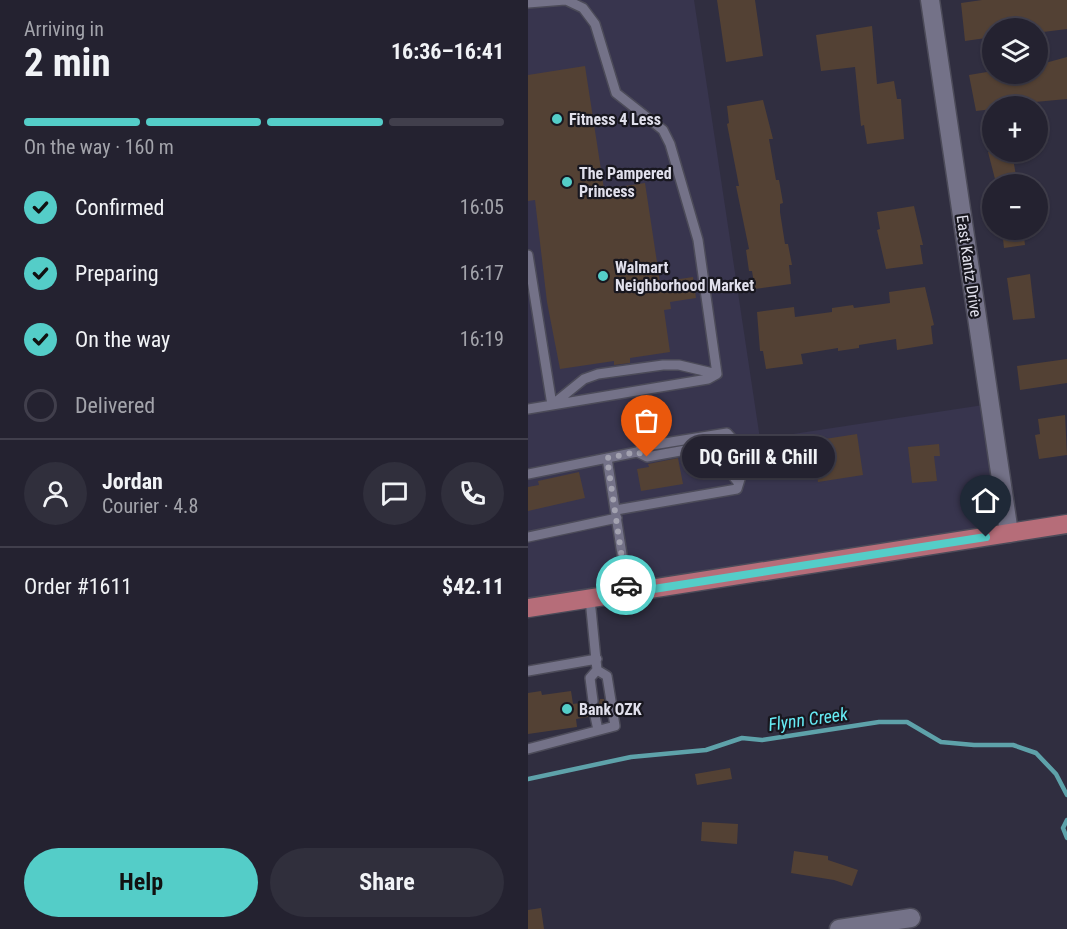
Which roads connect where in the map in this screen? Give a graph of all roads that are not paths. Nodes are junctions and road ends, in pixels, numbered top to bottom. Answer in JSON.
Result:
{"nodes":[{"id":1,"x":566,"y":0,"type":"edge"},
{"id":2,"x":930,"y":0,"type":"edge"},
{"id":3,"x":528,"y":3,"type":"edge"},
{"id":4,"x":528,"y":255,"type":"edge"},
{"id":5,"x":717,"y":374,"type":"junction"},
{"id":6,"x":552,"y":405,"type":"junction"},
{"id":7,"x":528,"y":409,"type":"edge"},
{"id":8,"x":607,"y":458,"type":"junction"},
{"id":9,"x":528,"y":474,"type":"edge"},
{"id":10,"x":616,"y":514,"type":"junction"},
{"id":11,"x":1067,"y":524,"type":"edge"},
{"id":12,"x":1009,"y":533,"type":"junction"},
{"id":13,"x":528,"y":537,"type":"edge"},
{"id":14,"x":628,"y":593,"type":"junction"},
{"id":15,"x":590,"y":599,"type":"junction"},
{"id":16,"x":528,"y":608,"type":"edge"},
{"id":17,"x":597,"y":659,"type":"junction"},
{"id":18,"x":597,"y":670,"type":"junction"},
{"id":19,"x":528,"y":671,"type":"edge"},
{"id":20,"x":593,"y":700,"type":"dead end"},
{"id":21,"x":595,"y":716,"type":"dead end"},
{"id":22,"x":598,"y":730,"type":"junction"},
{"id":23,"x":528,"y":748,"type":"edge"},
{"id":24,"x":911,"y":918,"type":"dead end"},
{"id":25,"x":839,"y":929,"type":"edge"}],
"edges":[{"from":1,"to":3,"type":"lane"},
{"from":1,"to":5,"type":"lane"},
{"from":2,"to":12,"type":"street","name":"East Kantz Drive"},
{"from":4,"to":6,"type":"lane"},
{"from":5,"to":6,"type":"lane"},
{"from":5,"to":6,"type":"lane"},
{"from":6,"to":7,"type":"lane"},
{"from":8,"to":9,"type":"lane"},
{"from":8,"to":10,"type":"lane"},
{"from":8,"to":10,"type":"lane"},
{"from":10,"to":13,"type":"lane"},
{"from":10,"to":14,"type":"lane"},
{"from":11,"to":12,"type":"main road"},
{"from":12,"to":14,"type":"main road"},
{"from":14,"to":15,"type":"main road"},
{"from":15,"to":16,"type":"main road"},
{"from":15,"to":17,"type":"lane"},
{"from":17,"to":18,"type":"lane"},
{"from":17,"to":19,"type":"lane"},
{"from":18,"to":20,"type":"lane"},
{"from":18,"to":22,"type":"lane"},
{"from":21,"to":22,"type":"lane"},
{"from":22,"to":23,"type":"lane"},
{"from":24,"to":25,"type":"street"}]}
